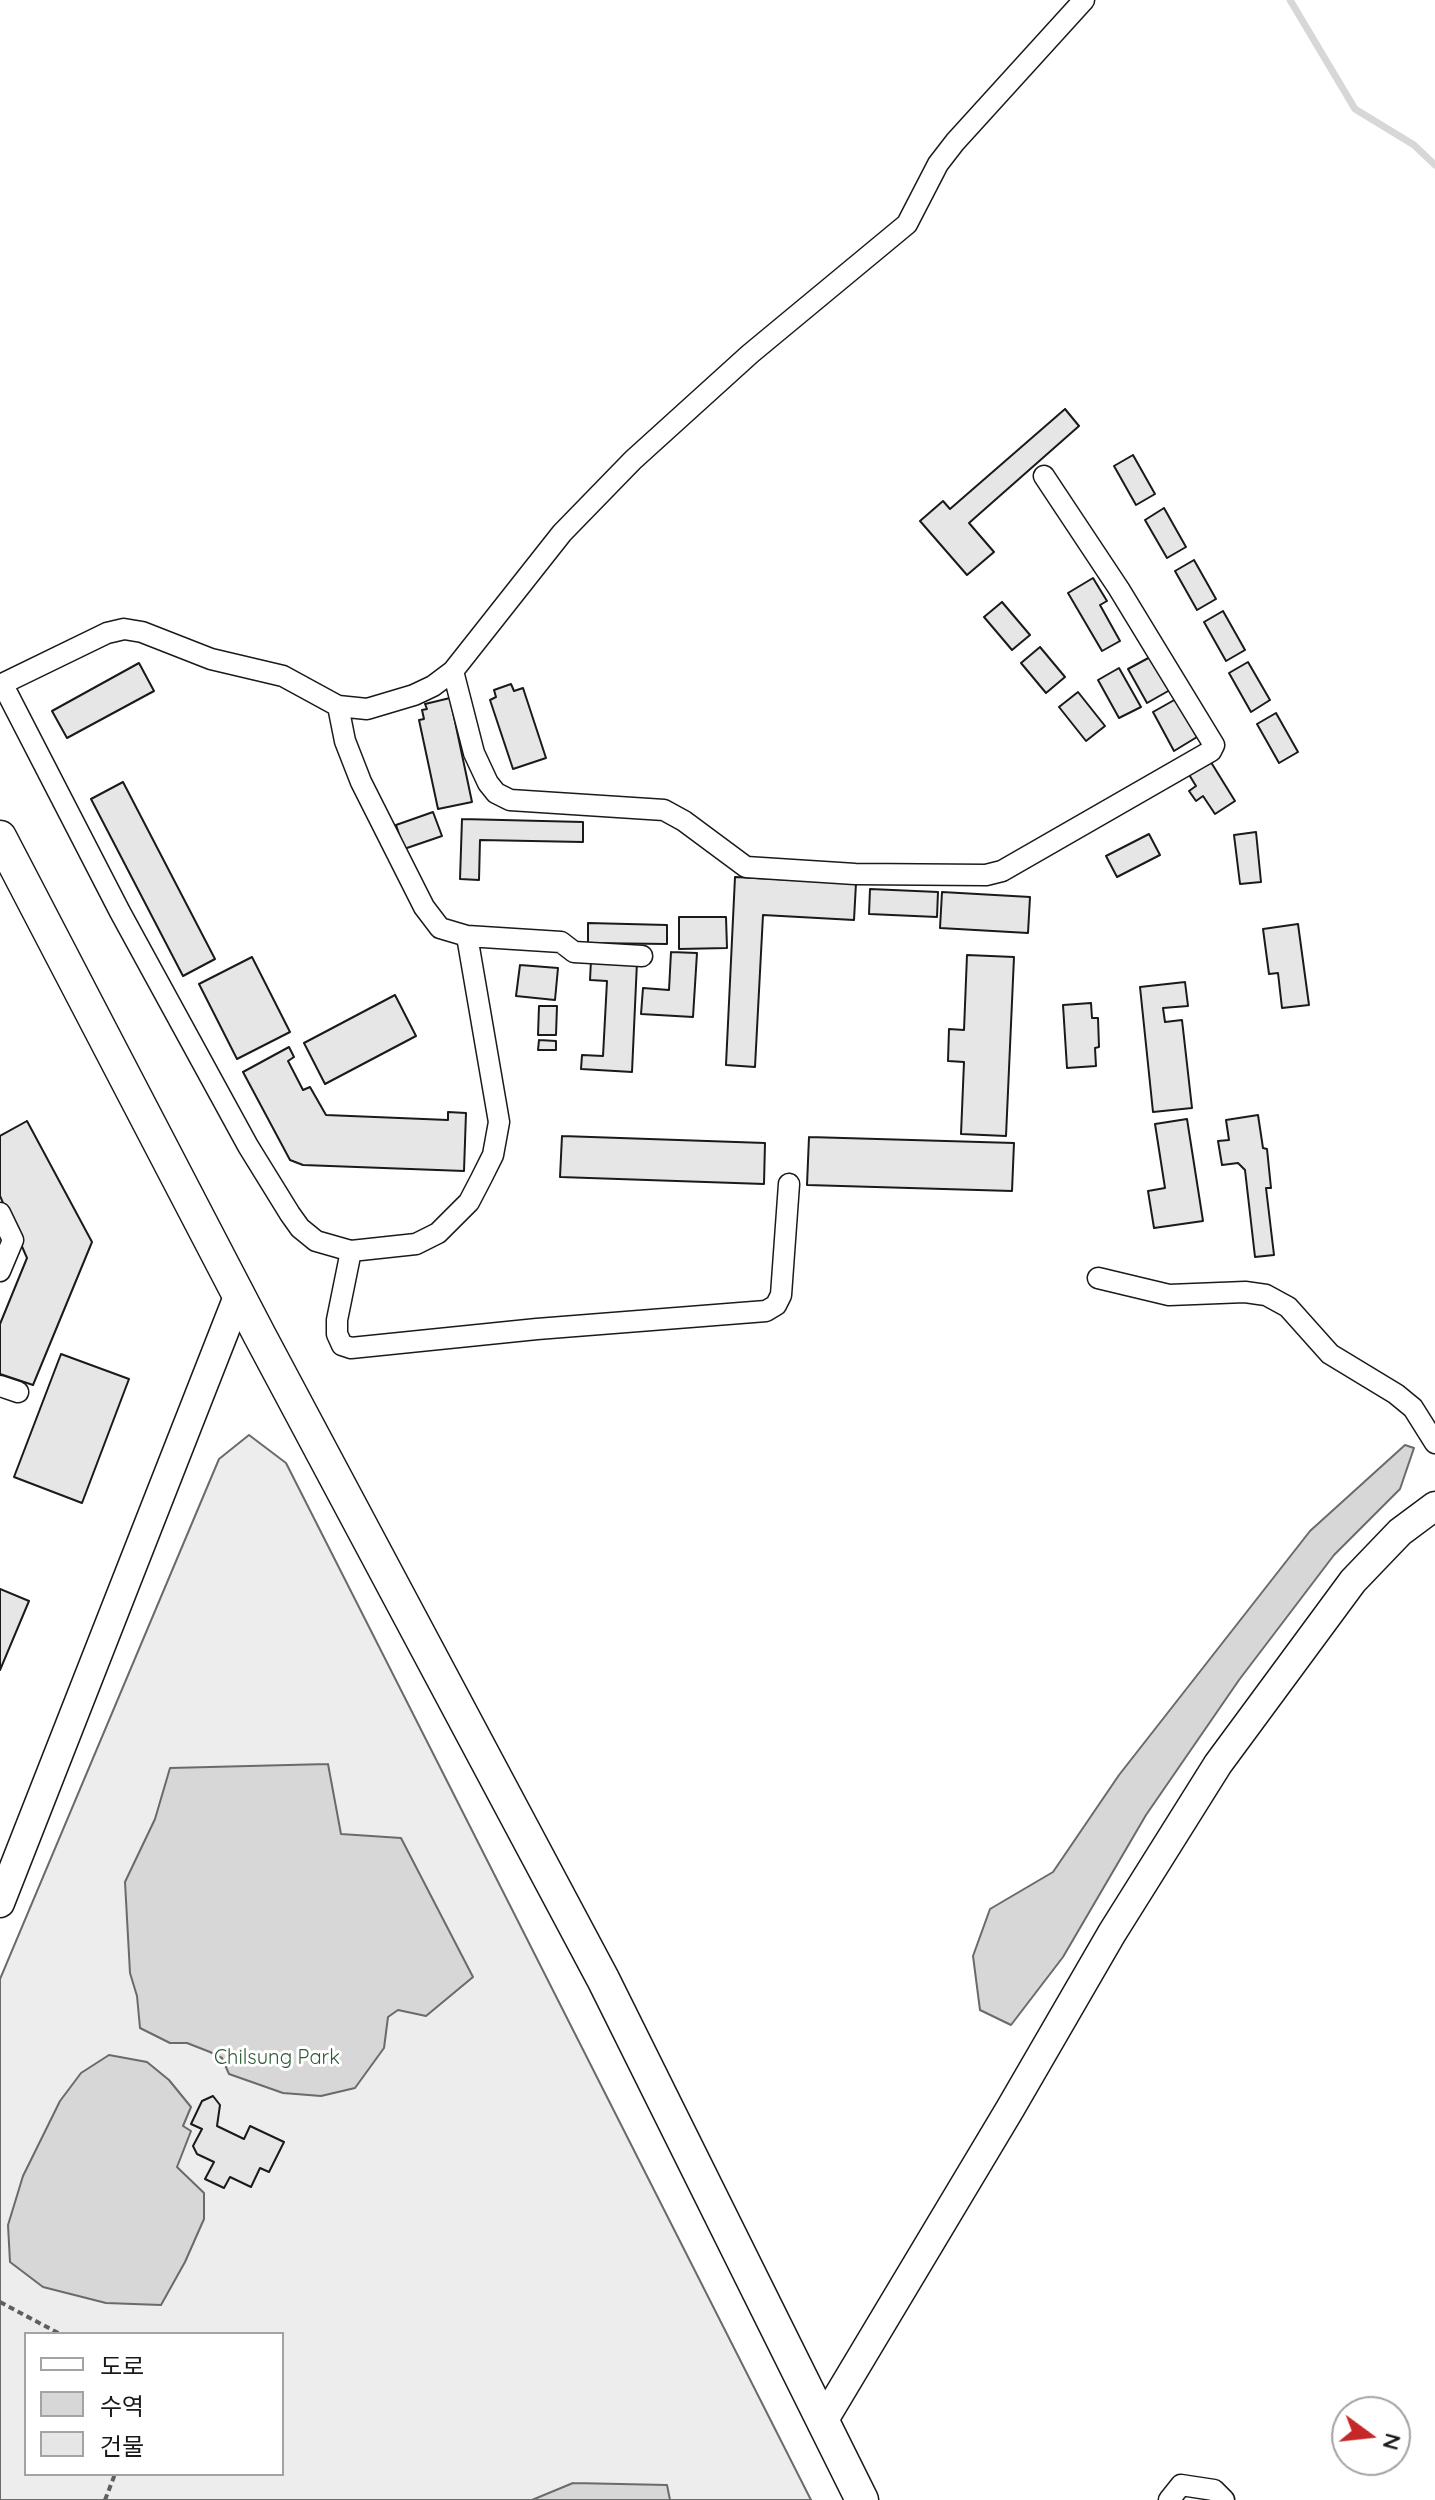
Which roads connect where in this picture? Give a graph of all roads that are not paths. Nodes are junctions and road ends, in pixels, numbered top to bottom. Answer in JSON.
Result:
{"nodes":[{"id":1,"x":1084,"y":0,"type":"edge"},
{"id":2,"x":1044,"y":476,"type":"dead end"},
{"id":3,"x":453,"y":671,"type":"junction"},
{"id":4,"x":1,"y":685,"type":"edge"},
{"id":5,"x":338,"y":706,"type":"junction"},
{"id":6,"x":0,"y":837,"type":"edge"},
{"id":7,"x":467,"y":936,"type":"junction"},
{"id":8,"x":642,"y":956,"type":"dead end"},
{"id":9,"x":789,"y":1184,"type":"dead end"},
{"id":10,"x":0,"y":1213,"type":"edge"},
{"id":11,"x":351,"y":1251,"type":"junction"},
{"id":12,"x":0,"y":1271,"type":"edge"},
{"id":13,"x":1098,"y":1278,"type":"dead end"},
{"id":14,"x":239,"y":1294,"type":"junction"},
{"id":15,"x":1435,"y":1443,"type":"edge"},
{"id":16,"x":1435,"y":1506,"type":"edge"},
{"id":17,"x":0,"y":1903,"type":"edge"},
{"id":18,"x":822,"y":2423,"type":"junction"},
{"id":19,"x":862,"y":2500,"type":"edge"},
{"id":20,"x":1169,"y":2500,"type":"edge"},
{"id":21,"x":1224,"y":2500,"type":"edge"}],
"edges":[{"from":1,"to":3,"type":"street"},
{"from":2,"to":3,"type":"street"},
{"from":3,"to":5,"type":"street"},
{"from":4,"to":5,"type":"street"},
{"from":4,"to":11,"type":"street"},
{"from":5,"to":7,"type":"street"},
{"from":6,"to":14,"type":"main road"},
{"from":7,"to":8,"type":"street"},
{"from":7,"to":11,"type":"street"},
{"from":9,"to":11,"type":"street"},
{"from":10,"to":12,"type":"street"},
{"from":13,"to":15,"type":"street"},
{"from":14,"to":17,"type":"street"},
{"from":14,"to":18,"type":"main road"},
{"from":16,"to":18,"type":"street"},
{"from":18,"to":19,"type":"main road"},
{"from":20,"to":21,"type":"street"}]}
